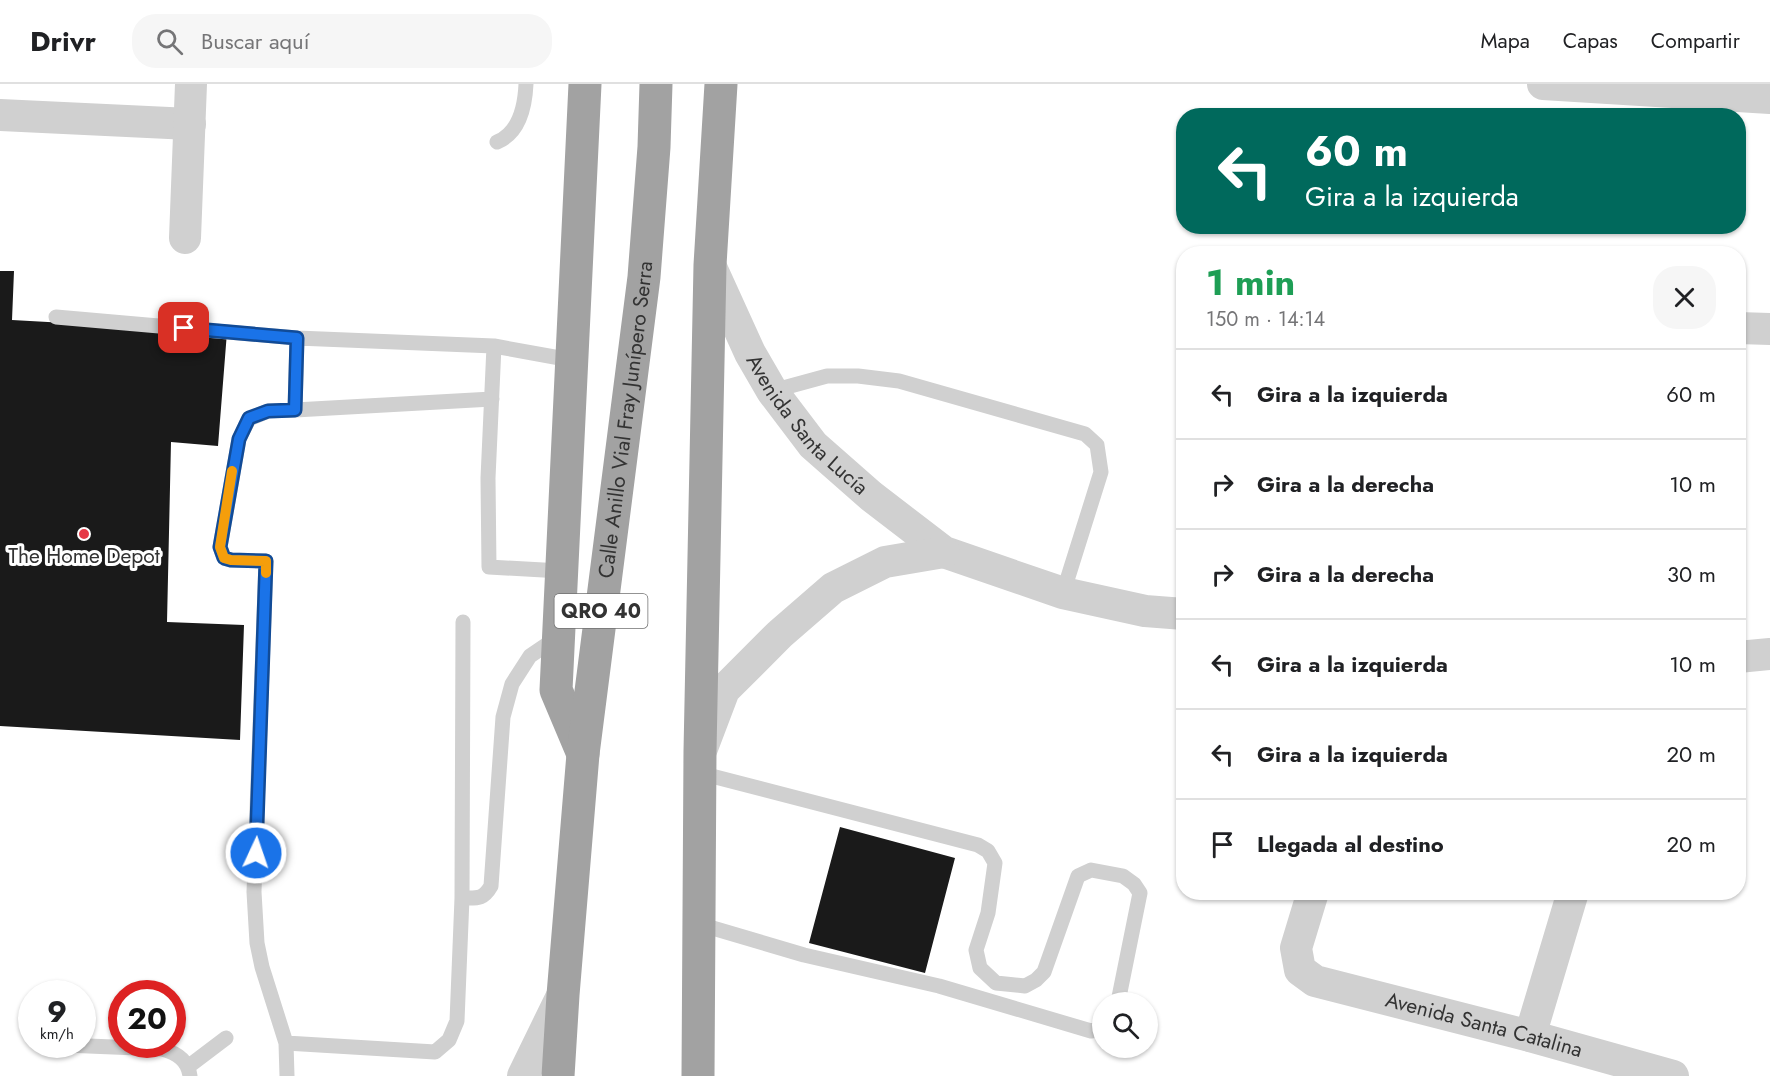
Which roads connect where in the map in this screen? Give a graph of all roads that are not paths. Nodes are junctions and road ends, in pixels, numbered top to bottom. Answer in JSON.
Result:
{"nodes":[{"id":1,"x":192,"y":84,"type":"edge"},
{"id":2,"x":526,"y":84,"type":"edge"},
{"id":3,"x":585,"y":84,"type":"edge"},
{"id":4,"x":656,"y":84,"type":"edge"},
{"id":5,"x":722,"y":84,"type":"edge"},
{"id":6,"x":1543,"y":84,"type":"edge"},
{"id":7,"x":1770,"y":98,"type":"edge"},
{"id":8,"x":0,"y":115,"type":"edge"},
{"id":9,"x":190,"y":124,"type":"junction"},
{"id":10,"x":497,"y":142,"type":"dead end"},
{"id":11,"x":184,"y":238,"type":"dead end"},
{"id":12,"x":710,"y":265,"type":"junction"},
{"id":13,"x":56,"y":317,"type":"dead end"},
{"id":14,"x":1746,"y":328,"type":"edge"},
{"id":15,"x":1770,"y":329,"type":"edge"},
{"id":16,"x":297,"y":338,"type":"junction"},
{"id":17,"x":494,"y":346,"type":"junction"},
{"id":18,"x":572,"y":360,"type":"junction"},
{"id":19,"x":772,"y":391,"type":"junction"},
{"id":20,"x":492,"y":399,"type":"junction"},
{"id":21,"x":295,"y":410,"type":"junction"},
{"id":22,"x":944,"y":552,"type":"junction"},
{"id":23,"x":561,"y":571,"type":"junction"},
{"id":24,"x":1063,"y":593,"type":"junction"},
{"id":25,"x":1176,"y":613,"type":"edge"},
{"id":26,"x":464,"y":622,"type":"dead end"},
{"id":27,"x":558,"y":637,"type":"junction"},
{"id":28,"x":1770,"y":654,"type":"edge"},
{"id":29,"x":1746,"y":656,"type":"edge"},
{"id":30,"x":583,"y":754,"type":"junction"},
{"id":31,"x":700,"y":762,"type":"junction"},
{"id":32,"x":462,"y":898,"type":"junction"},
{"id":33,"x":1311,"y":900,"type":"edge"},
{"id":34,"x":1571,"y":900,"type":"edge"},
{"id":35,"x":699,"y":924,"type":"junction"},
{"id":36,"x":1120,"y":992,"type":"edge"},
{"id":37,"x":563,"y":995,"type":"junction"},
{"id":38,"x":1092,"y":1031,"type":"edge"},
{"id":39,"x":1530,"y":1036,"type":"junction"},
{"id":40,"x":226,"y":1038,"type":"dead end"},
{"id":41,"x":286,"y":1043,"type":"junction"},
{"id":42,"x":96,"y":1046,"type":"edge"},
{"id":43,"x":189,"y":1071,"type":"edge"},
{"id":44,"x":287,"y":1076,"type":"edge"},
{"id":45,"x":523,"y":1076,"type":"edge"},
{"id":46,"x":558,"y":1076,"type":"edge"},
{"id":47,"x":698,"y":1076,"type":"edge"},
{"id":48,"x":1673,"y":1076,"type":"edge"}],
"edges":[{"from":1,"to":9,"type":"street"},
{"from":2,"to":10,"type":"lane"},
{"from":3,"to":18,"type":"highway"},
{"from":4,"to":30,"type":"highway","name":"Calle Anillo Vial Fray Junípero Serra","number":"QRO 40"},
{"from":5,"to":12,"type":"highway"},
{"from":6,"to":7,"type":"street"},
{"from":8,"to":9,"type":"street"},
{"from":9,"to":11,"type":"street"},
{"from":12,"to":19,"type":"street","name":"Avenida Santa Lucía"},
{"from":12,"to":31,"type":"highway"},
{"from":13,"to":16,"type":"lane"},
{"from":14,"to":15,"type":"street"},
{"from":16,"to":17,"type":"lane"},
{"from":16,"to":21,"type":"lane"},
{"from":17,"to":18,"type":"lane"},
{"from":17,"to":20,"type":"lane"},
{"from":18,"to":23,"type":"highway"},
{"from":19,"to":22,"type":"street","name":"Avenida Santa Lucía"},
{"from":19,"to":24,"type":"lane"},
{"from":20,"to":21,"type":"lane"},
{"from":20,"to":23,"type":"lane"},
{"from":21,"to":41,"type":"lane"},
{"from":22,"to":24,"type":"street","name":"Avenida Santa Lucía"},
{"from":22,"to":31,"type":"street","name":"Avenida Santa Lucía"},
{"from":23,"to":27,"type":"highway"},
{"from":24,"to":25,"type":"street","name":"Avenida Santa Lucía"},
{"from":26,"to":32,"type":"lane"},
{"from":27,"to":30,"type":"highway"},
{"from":27,"to":32,"type":"lane"},
{"from":28,"to":29,"type":"street"},
{"from":30,"to":37,"type":"highway","name":"Calle Anillo Vial Fray Junípero Serra","number":"QRO 40"},
{"from":31,"to":35,"type":"highway"},
{"from":31,"to":36,"type":"lane"},
{"from":32,"to":41,"type":"lane"},
{"from":33,"to":39,"type":"street","name":"Avenida Santa Catalina"},
{"from":34,"to":39,"type":"street"},
{"from":35,"to":38,"type":"lane"},
{"from":35,"to":47,"type":"highway"},
{"from":37,"to":45,"type":"street"},
{"from":37,"to":46,"type":"highway","name":"Calle Anillo Vial Fray Junípero Serra","number":"QRO 40"},
{"from":39,"to":48,"type":"street","name":"Avenida Santa Catalina"},
{"from":40,"to":43,"type":"lane"},
{"from":41,"to":44,"type":"lane"},
{"from":42,"to":43,"type":"lane"}]}
